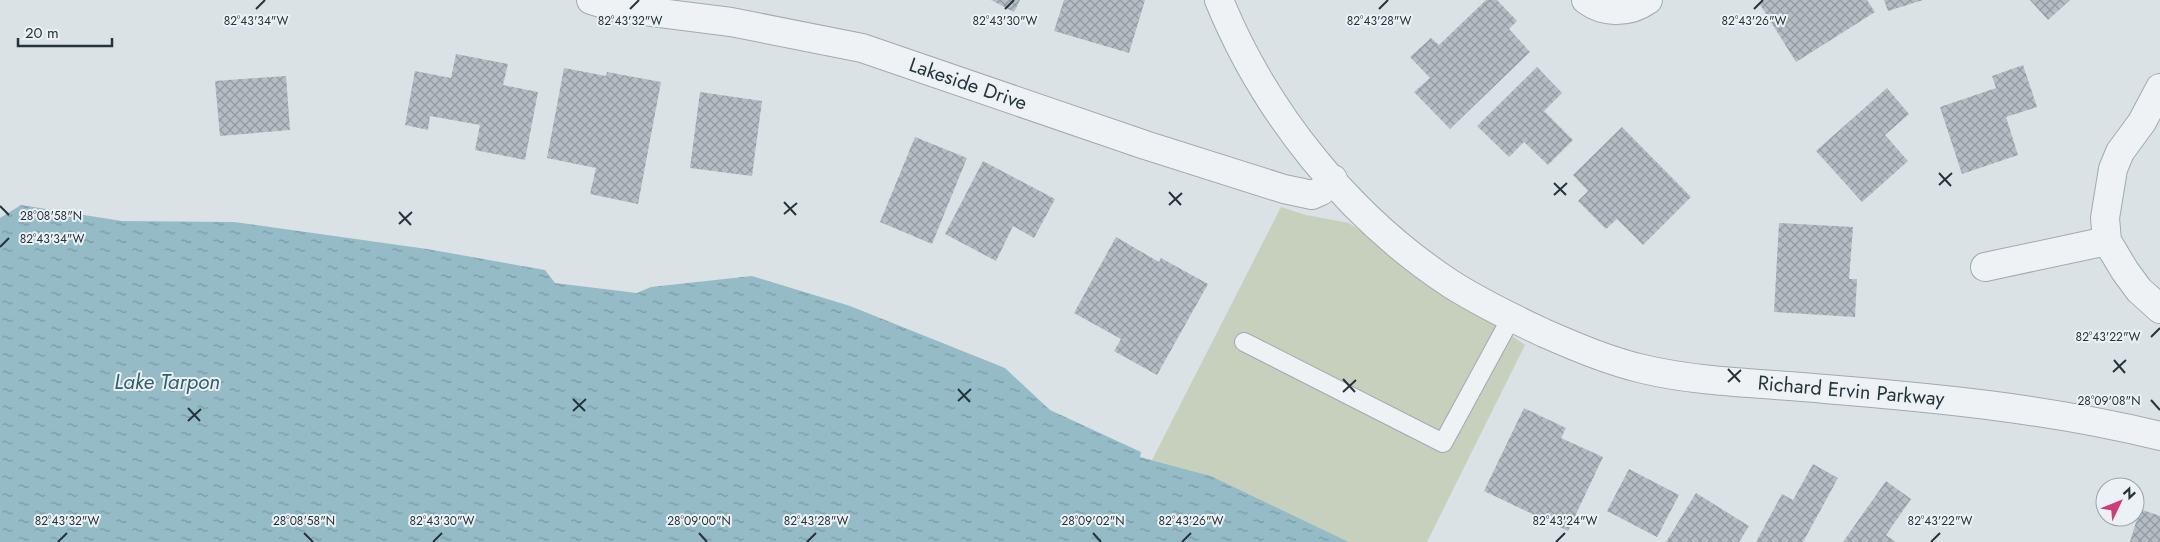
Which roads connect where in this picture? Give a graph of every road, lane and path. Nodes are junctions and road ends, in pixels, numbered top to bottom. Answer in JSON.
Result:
{"nodes":[{"id":1,"x":591,"y":0,"type":"edge"},
{"id":2,"x":1219,"y":0,"type":"edge"},
{"id":3,"x":1586,"y":0,"type":"edge"},
{"id":4,"x":1648,"y":0,"type":"edge"},
{"id":5,"x":2160,"y":88,"type":"edge"},
{"id":6,"x":1333,"y":180,"type":"junction"},
{"id":7,"x":2107,"y":241,"type":"junction"},
{"id":8,"x":1985,"y":267,"type":"dead end"},
{"id":9,"x":2160,"y":309,"type":"edge"},
{"id":10,"x":1511,"y":318,"type":"junction"},
{"id":11,"x":1244,"y":342,"type":"dead end"},
{"id":12,"x":2160,"y":436,"type":"edge"}],
"edges":[{"from":1,"to":6,"type":"street","name":"Lakeside Drive"},
{"from":2,"to":6,"type":"street","name":"Richard Ervin Parkway"},
{"from":3,"to":4,"type":"street"},
{"from":5,"to":7,"type":"street"},
{"from":6,"to":10,"type":"street","name":"Richard Ervin Parkway"},
{"from":7,"to":8,"type":"street"},
{"from":7,"to":9,"type":"street"},
{"from":10,"to":11,"type":"lane"},
{"from":10,"to":12,"type":"street","name":"Richard Ervin Parkway"}]}
